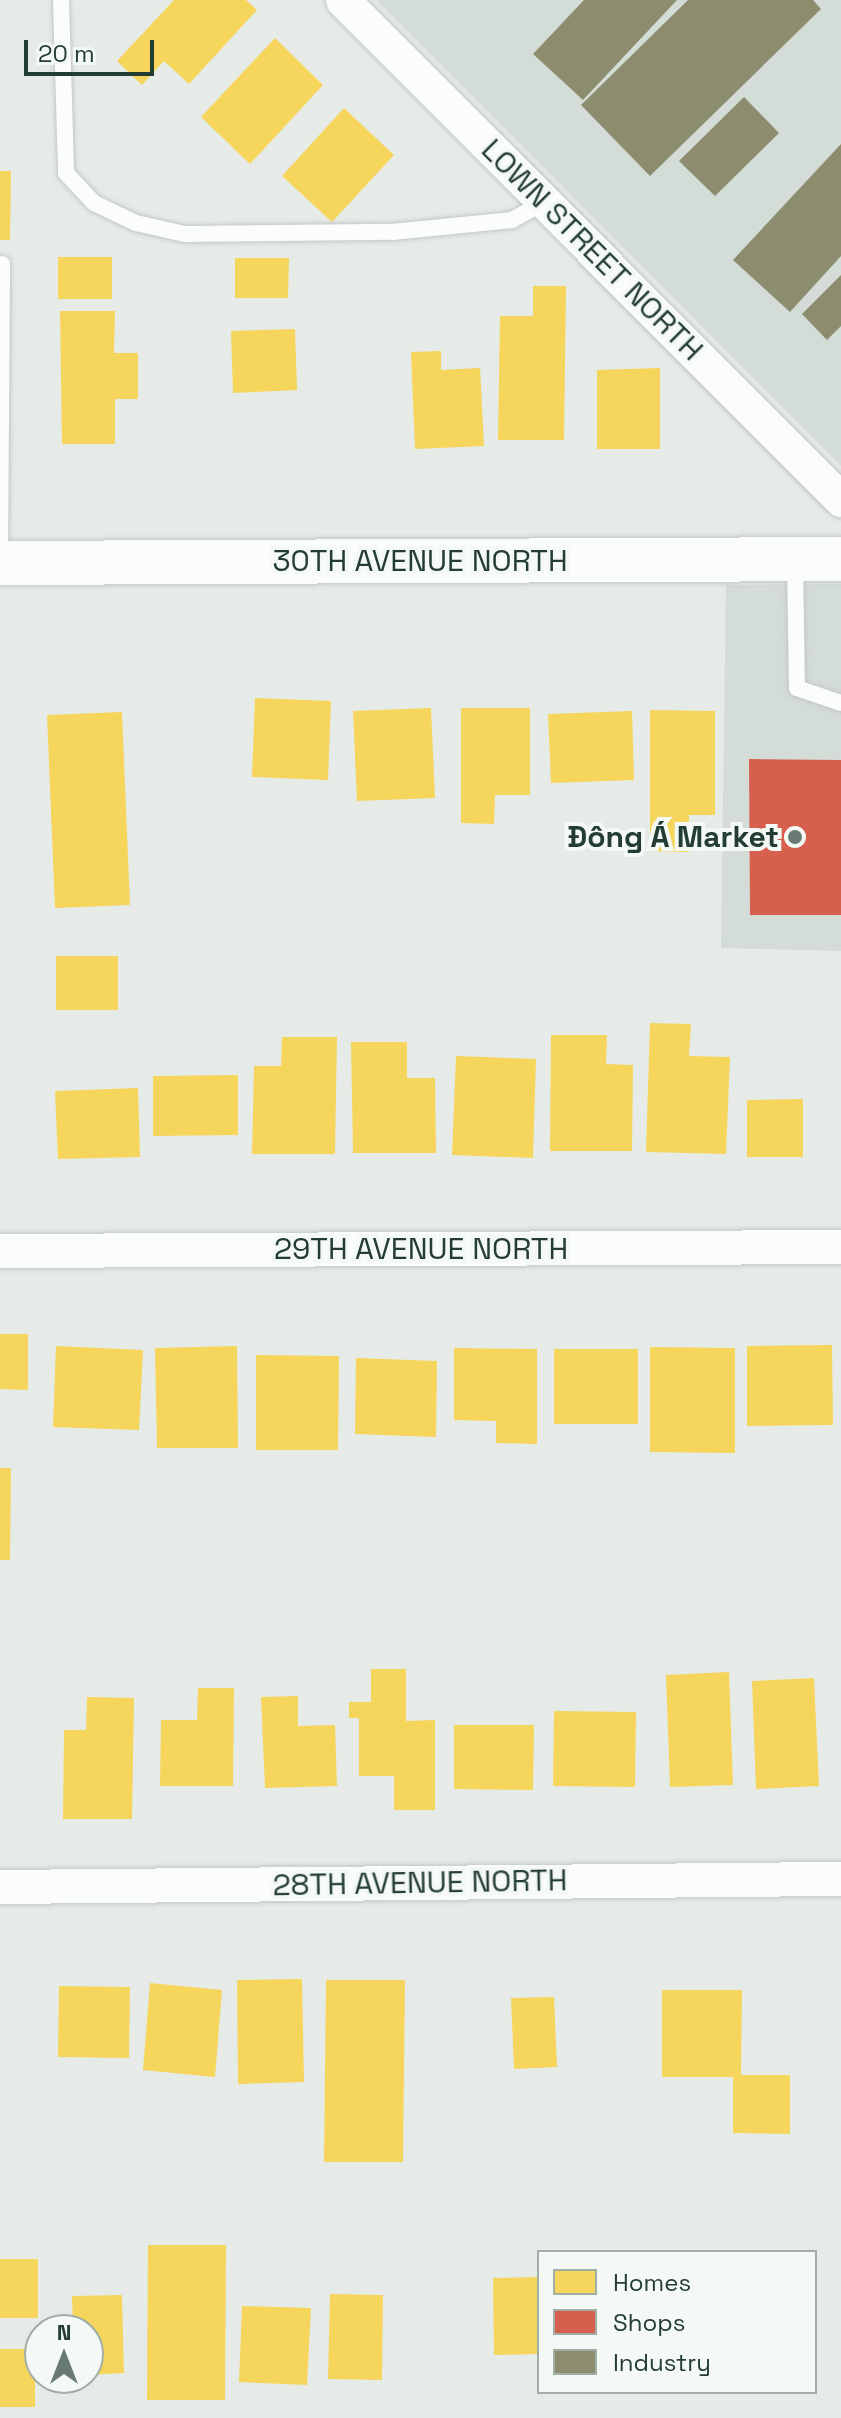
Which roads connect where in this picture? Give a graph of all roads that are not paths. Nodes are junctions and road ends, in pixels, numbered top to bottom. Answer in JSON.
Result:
{"nodes":[{"id":1,"x":61,"y":0,"type":"edge"},
{"id":2,"x":343,"y":0,"type":"edge"},
{"id":3,"x":545,"y":202,"type":"junction"},
{"id":4,"x":2,"y":264,"type":"dead end"},
{"id":5,"x":0,"y":451,"type":"edge"},
{"id":6,"x":841,"y":500,"type":"edge"},
{"id":7,"x":795,"y":559,"type":"junction"},
{"id":8,"x":841,"y":559,"type":"edge"},
{"id":9,"x":0,"y":563,"type":"edge"},
{"id":10,"x":0,"y":571,"type":"edge"},
{"id":11,"x":841,"y":703,"type":"edge"},
{"id":12,"x":841,"y":1247,"type":"edge"},
{"id":13,"x":0,"y":1251,"type":"edge"},
{"id":14,"x":841,"y":1879,"type":"edge"},
{"id":15,"x":0,"y":1887,"type":"edge"}],
"edges":[{"from":1,"to":3,"type":"lane"},
{"from":2,"to":3,"type":"street","name":"LOWN STREET NORTH"},
{"from":3,"to":6,"type":"street","name":"LOWN STREET NORTH"},
{"from":4,"to":5,"type":"lane"},
{"from":5,"to":9,"type":"lane"},
{"from":7,"to":8,"type":"street","name":"30TH AVENUE NORTH"},
{"from":7,"to":9,"type":"street","name":"30TH AVENUE NORTH"},
{"from":7,"to":11,"type":"lane"},
{"from":9,"to":10,"type":"lane"},
{"from":12,"to":13,"type":"street","name":"29TH AVENUE NORTH"},
{"from":14,"to":15,"type":"street","name":"28TH AVENUE NORTH"}]}
